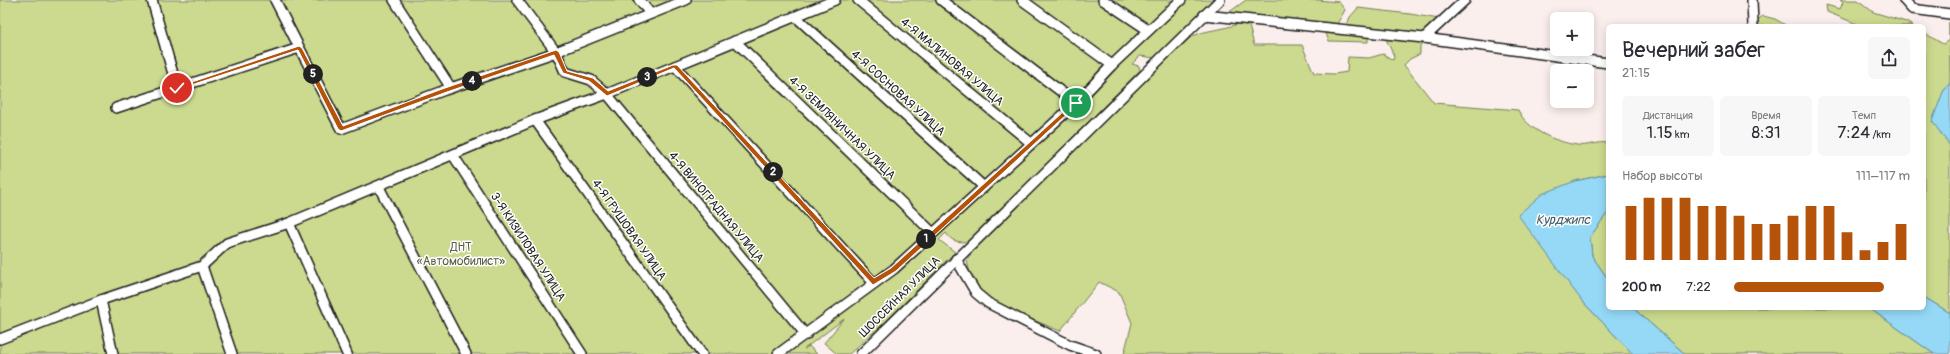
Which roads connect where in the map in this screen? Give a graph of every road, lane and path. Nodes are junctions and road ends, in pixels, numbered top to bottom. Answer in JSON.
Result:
{"nodes":[{"id":1,"x":152,"y":0,"type":"edge"},
{"id":2,"x":275,"y":0,"type":"edge"},
{"id":3,"x":394,"y":0,"type":"edge"},
{"id":4,"x":517,"y":0,"type":"edge"},
{"id":5,"x":640,"y":0,"type":"edge"},
{"id":6,"x":686,"y":0,"type":"edge"},
{"id":7,"x":835,"y":0,"type":"edge"},
{"id":8,"x":858,"y":0,"type":"edge"},
{"id":9,"x":941,"y":0,"type":"edge"},
{"id":10,"x":1022,"y":0,"type":"edge"},
{"id":11,"x":1103,"y":0,"type":"edge"},
{"id":12,"x":1181,"y":0,"type":"edge"},
{"id":13,"x":1220,"y":0,"type":"edge"},
{"id":14,"x":1465,"y":0,"type":"edge"},
{"id":15,"x":1752,"y":0,"type":"edge"},
{"id":16,"x":1904,"y":0,"type":"edge"},
{"id":17,"x":650,"y":13,"type":"junction"},
{"id":18,"x":1950,"y":14,"type":"edge"},
{"id":19,"x":1204,"y":15,"type":"junction"},
{"id":20,"x":796,"y":16,"type":"junction"},
{"id":21,"x":1753,"y":24,"type":"edge"},
{"id":22,"x":1148,"y":30,"type":"junction"},
{"id":23,"x":1424,"y":38,"type":"junction"},
{"id":24,"x":735,"y":40,"type":"junction"},
{"id":25,"x":299,"y":48,"type":"junction"},
{"id":26,"x":556,"y":52,"type":"junction"},
{"id":27,"x":1606,"y":63,"type":"edge"},
{"id":28,"x":1112,"y":65,"type":"junction"},
{"id":29,"x":675,"y":66,"type":"junction"},
{"id":30,"x":177,"y":88,"type":"junction"},
{"id":31,"x":451,"y":88,"type":"junction"},
{"id":32,"x":607,"y":94,"type":"junction"},
{"id":33,"x":1076,"y":103,"type":"junction"},
{"id":34,"x":116,"y":108,"type":"dead end"},
{"id":35,"x":535,"y":120,"type":"junction"},
{"id":36,"x":1031,"y":143,"type":"junction"},
{"id":37,"x":453,"y":155,"type":"junction"},
{"id":38,"x":379,"y":187,"type":"junction"},
{"id":39,"x":984,"y":187,"type":"junction"},
{"id":40,"x":289,"y":224,"type":"junction"},
{"id":41,"x":933,"y":233,"type":"junction"},
{"id":42,"x":956,"y":259,"type":"junction"},
{"id":43,"x":202,"y":266,"type":"junction"},
{"id":44,"x":873,"y":282,"type":"junction"},
{"id":45,"x":101,"y":300,"type":"junction"},
{"id":46,"x":806,"y":335,"type":"junction"},
{"id":47,"x":0,"y":339,"type":"edge"},
{"id":48,"x":113,"y":354,"type":"edge"},
{"id":49,"x":232,"y":354,"type":"edge"},
{"id":50,"x":347,"y":354,"type":"edge"},
{"id":51,"x":466,"y":354,"type":"edge"},
{"id":52,"x":582,"y":354,"type":"edge"},
{"id":53,"x":702,"y":354,"type":"edge"},
{"id":54,"x":778,"y":354,"type":"edge"},
{"id":55,"x":861,"y":354,"type":"edge"},
{"id":56,"x":1096,"y":354,"type":"edge"}],
"edges":[{"from":1,"to":30,"type":"street"},
{"from":2,"to":25,"type":"street"},
{"from":3,"to":31,"type":"street"},
{"from":4,"to":26,"type":"street","name":"4-Я ВИНОГРАДНАЯ УЛИЦА"},
{"from":5,"to":17,"type":"street"},
{"from":6,"to":17,"type":"street"},
{"from":7,"to":20,"type":"street"},
{"from":8,"to":36,"type":"street","name":"4-Я МАЛИНОВАЯ УЛИЦА"},
{"from":9,"to":33,"type":"street"},
{"from":10,"to":28,"type":"street"},
{"from":11,"to":22,"type":"street"},
{"from":12,"to":22,"type":"street"},
{"from":13,"to":19,"type":"street"},
{"from":14,"to":23,"type":"street"},
{"from":15,"to":21,"type":"street"},
{"from":16,"to":18,"type":"street"},
{"from":17,"to":26,"type":"street"},
{"from":19,"to":23,"type":"street"},
{"from":19,"to":42,"type":"street","name":"ШОССЕЙНАЯ УЛИЦА"},
{"from":20,"to":24,"type":"street"},
{"from":20,"to":39,"type":"street","name":"4-Я СОСНОВАЯ УЛИЦА"},
{"from":22,"to":28,"type":"street"},
{"from":23,"to":27,"type":"street"},
{"from":24,"to":29,"type":"street"},
{"from":24,"to":41,"type":"street","name":"4-Я ЗЕМЛЯНИЧНАЯ УЛИЦА"},
{"from":25,"to":30,"type":"street"},
{"from":25,"to":31,"type":"street"},
{"from":26,"to":31,"type":"street"},
{"from":26,"to":32,"type":"street","name":"4-Я ВИНОГРАДНАЯ УЛИЦА"},
{"from":28,"to":33,"type":"street"},
{"from":29,"to":32,"type":"street"},
{"from":29,"to":44,"type":"street"},
{"from":30,"to":34,"type":"street"},
{"from":32,"to":35,"type":"street"},
{"from":32,"to":46,"type":"street","name":"4-Я ВИНОГРАДНАЯ УЛИЦА"},
{"from":33,"to":36,"type":"street"},
{"from":35,"to":37,"type":"street"},
{"from":35,"to":53,"type":"street","name":"4-Я ГРУШОВАЯ УЛИЦА"},
{"from":36,"to":39,"type":"street"},
{"from":37,"to":38,"type":"street"},
{"from":37,"to":52,"type":"street","name":"3-Я КИЗИЛОВАЯ УЛИЦА"},
{"from":38,"to":40,"type":"street"},
{"from":38,"to":51,"type":"street"},
{"from":39,"to":41,"type":"street"},
{"from":40,"to":43,"type":"street"},
{"from":40,"to":50,"type":"street"},
{"from":41,"to":44,"type":"street"},
{"from":42,"to":55,"type":"street","name":"ШОССЕЙНАЯ УЛИЦА"},
{"from":42,"to":56,"type":"street"},
{"from":43,"to":45,"type":"street"},
{"from":43,"to":49,"type":"street"},
{"from":44,"to":46,"type":"street"},
{"from":45,"to":47,"type":"street"},
{"from":45,"to":48,"type":"street"},
{"from":46,"to":54,"type":"street"}]}
